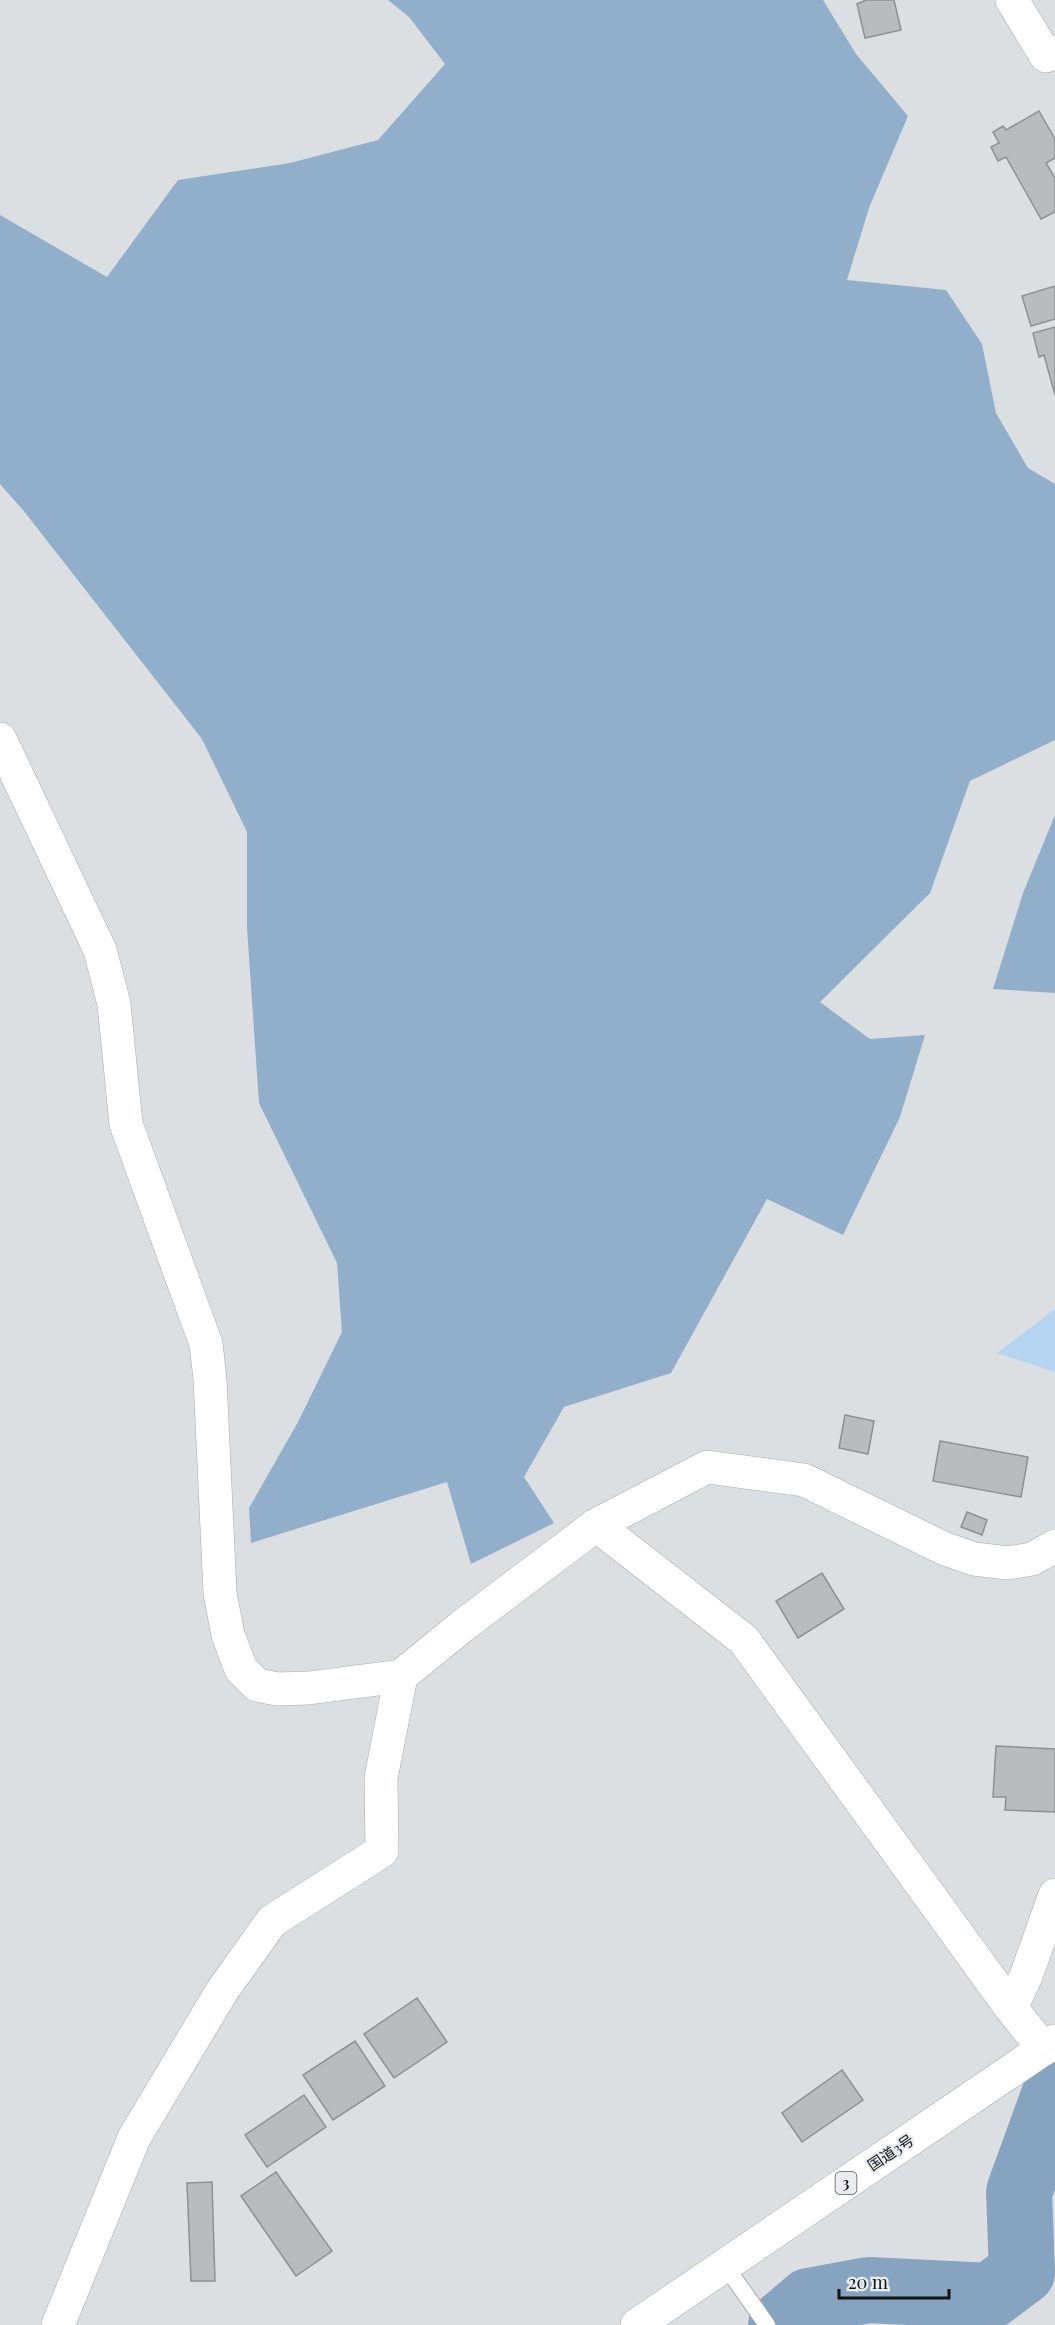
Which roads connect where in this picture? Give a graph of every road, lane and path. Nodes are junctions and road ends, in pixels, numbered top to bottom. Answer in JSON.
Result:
{"nodes":[{"id":1,"x":1012,"y":0,"type":"edge"},
{"id":2,"x":1055,"y":52,"type":"edge"},
{"id":3,"x":0,"y":739,"type":"edge"},
{"id":4,"x":597,"y":1525,"type":"junction"},
{"id":5,"x":1055,"y":1546,"type":"edge"},
{"id":6,"x":401,"y":1676,"type":"junction"},
{"id":7,"x":1055,"y":1895,"type":"edge"},
{"id":8,"x":1011,"y":2008,"type":"junction"},
{"id":9,"x":1049,"y":2045,"type":"edge"},
{"id":10,"x":724,"y":2264,"type":"junction"},
{"id":11,"x":58,"y":2325,"type":"edge"},
{"id":12,"x":637,"y":2325,"type":"edge"},
{"id":13,"x":767,"y":2325,"type":"edge"}],
"edges":[{"from":1,"to":2,"type":"main road"},
{"from":3,"to":6,"type":"main road"},
{"from":4,"to":5,"type":"main road"},
{"from":4,"to":6,"type":"main road"},
{"from":4,"to":8,"type":"main road"},
{"from":6,"to":11,"type":"main road"},
{"from":7,"to":8,"type":"main road"},
{"from":8,"to":9,"type":"main road"},
{"from":9,"to":10,"type":"main road","name":"国道3号","number":"3"},
{"from":10,"to":12,"type":"main road","name":"国道3号","number":"3"},
{"from":10,"to":13,"type":"lane"}]}
